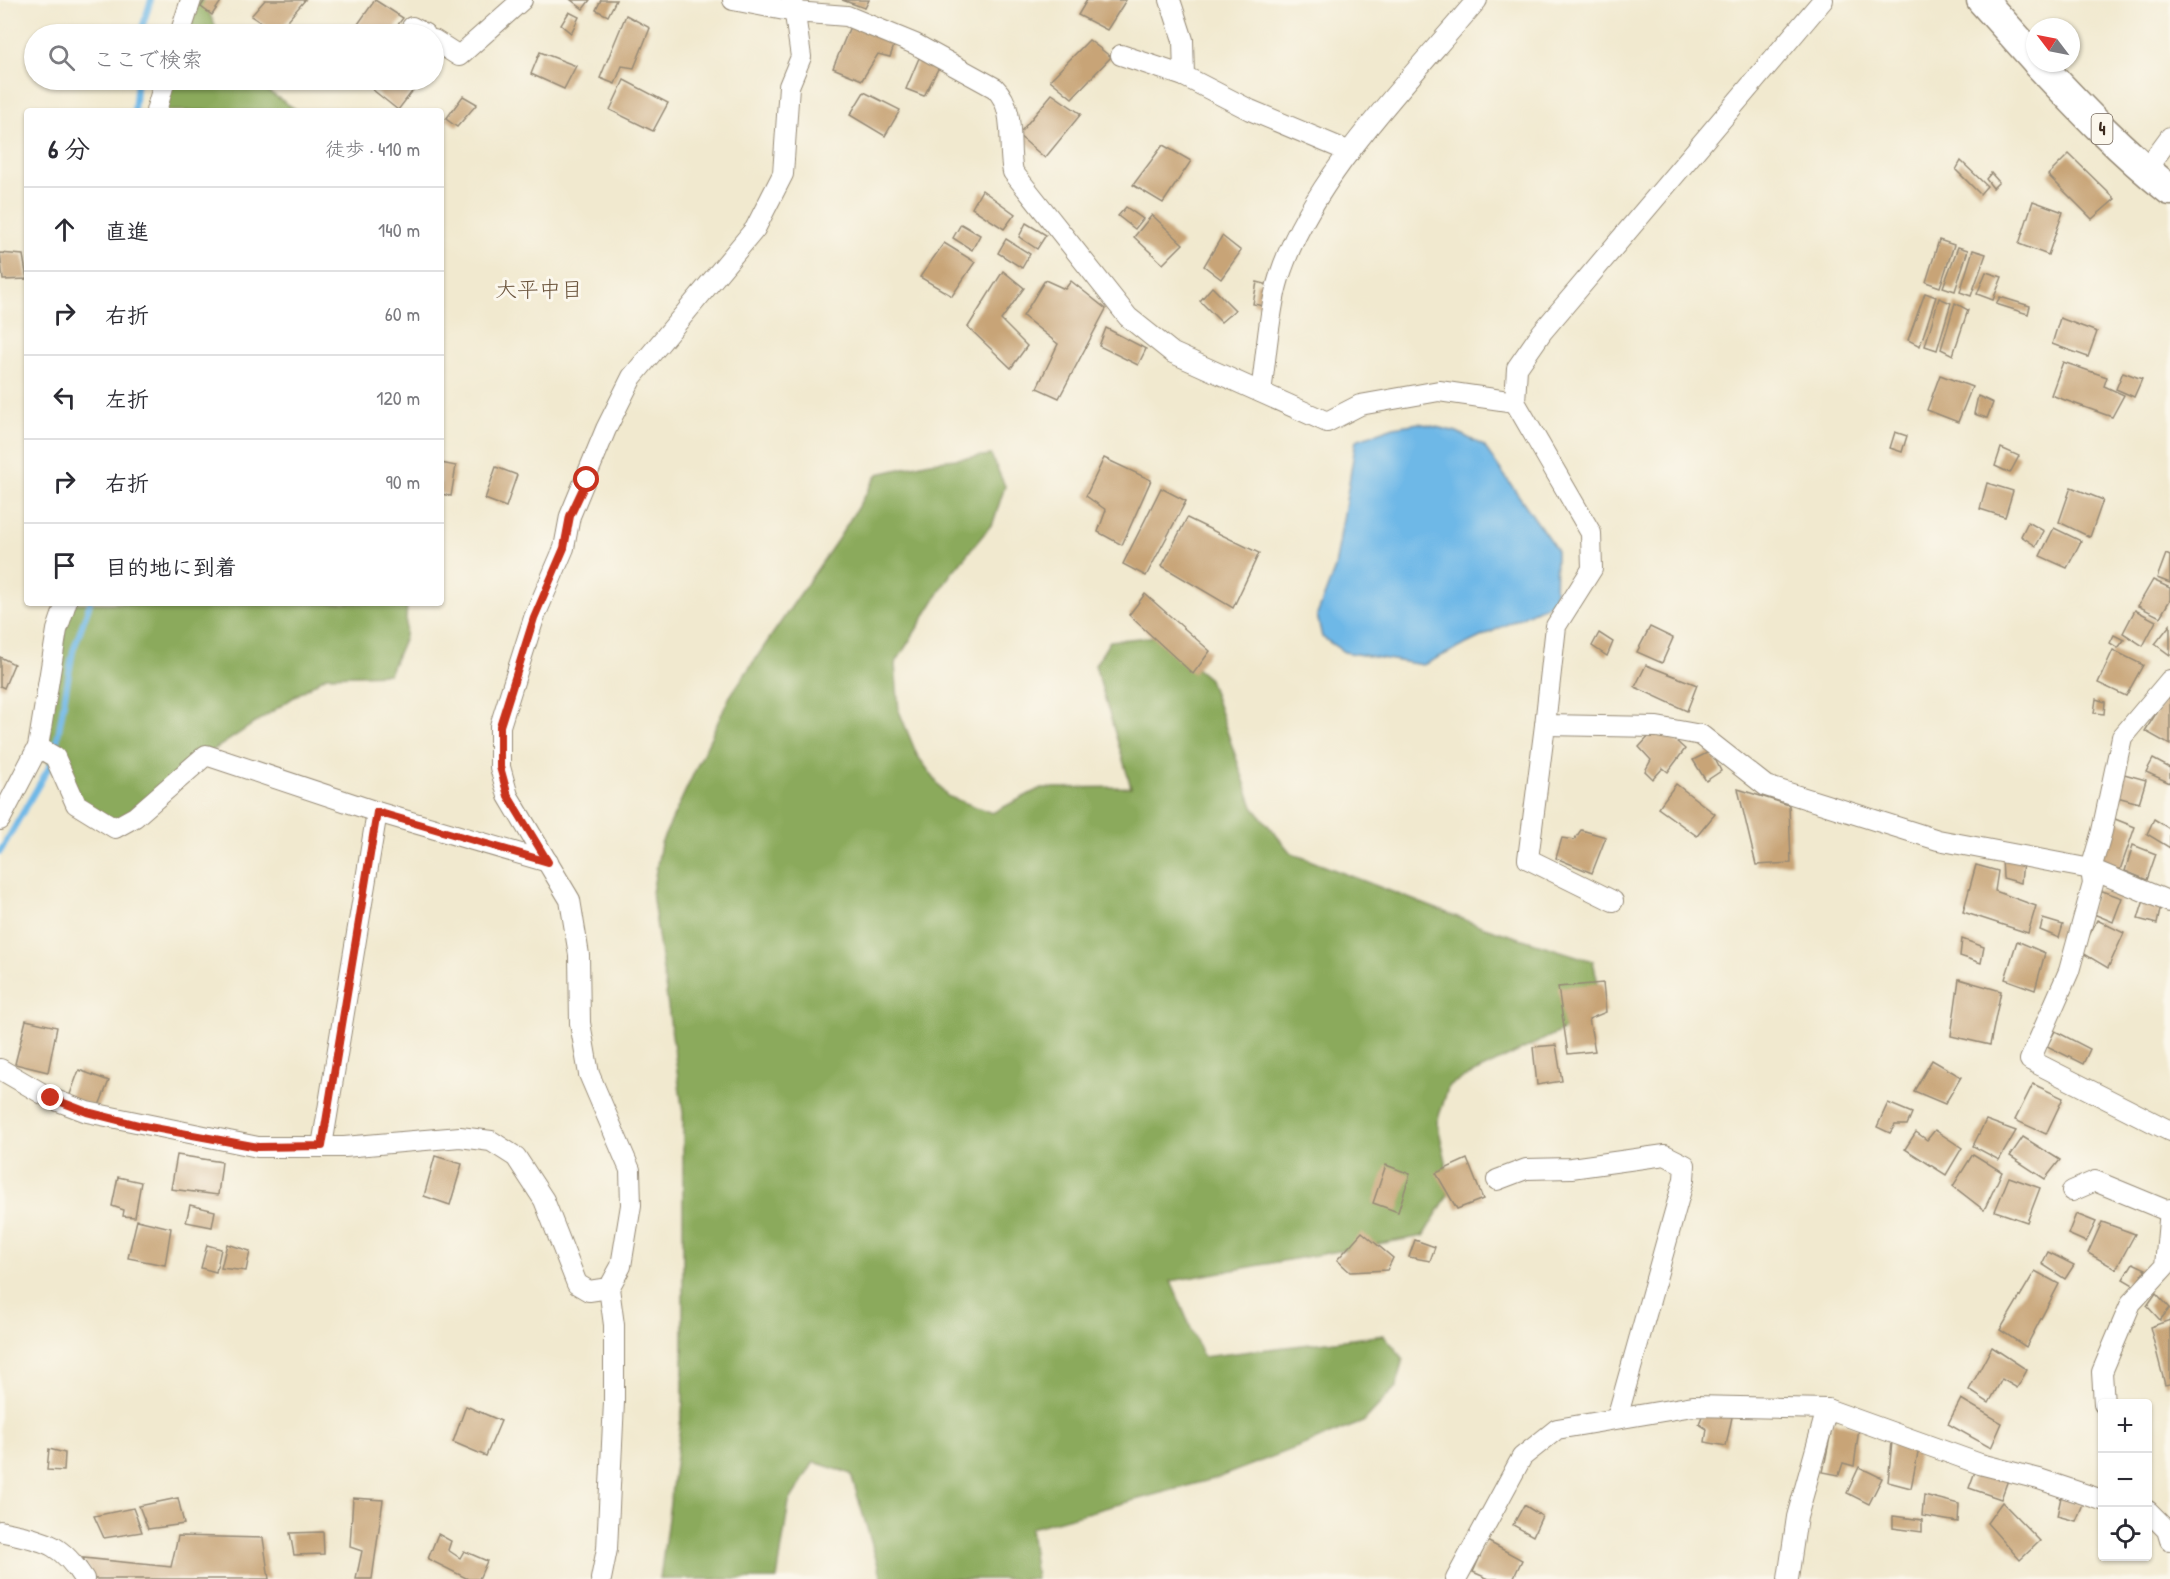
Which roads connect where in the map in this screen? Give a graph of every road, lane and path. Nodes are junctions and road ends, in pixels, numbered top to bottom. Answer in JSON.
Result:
{"nodes":[{"id":1,"x":191,"y":0,"type":"edge"},
{"id":2,"x":522,"y":0,"type":"edge"},
{"id":3,"x":733,"y":0,"type":"edge"},
{"id":4,"x":1170,"y":0,"type":"edge"},
{"id":5,"x":1477,"y":0,"type":"edge"},
{"id":6,"x":1823,"y":0,"type":"edge"},
{"id":7,"x":1982,"y":0,"type":"edge"},
{"id":8,"x":794,"y":6,"type":"edge"},
{"id":9,"x":183,"y":24,"type":"edge"},
{"id":10,"x":444,"y":46,"type":"edge"},
{"id":11,"x":2026,"y":49,"type":"edge"},
{"id":12,"x":1121,"y":56,"type":"dead end"},
{"id":13,"x":2046,"y":72,"type":"edge"},
{"id":14,"x":1184,"y":76,"type":"junction"},
{"id":15,"x":162,"y":90,"type":"edge"},
{"id":16,"x":157,"y":108,"type":"edge"},
{"id":17,"x":2170,"y":137,"type":"edge"},
{"id":18,"x":1350,"y":152,"type":"junction"},
{"id":19,"x":2145,"y":171,"type":"junction"},
{"id":20,"x":2170,"y":190,"type":"edge"},
{"id":21,"x":1261,"y":392,"type":"junction"},
{"id":22,"x":1515,"y":402,"type":"junction"},
{"id":23,"x":65,"y":606,"type":"edge"},
{"id":24,"x":2170,"y":680,"type":"edge"},
{"id":25,"x":1545,"y":725,"type":"junction"},
{"id":26,"x":38,"y":747,"type":"junction"},
{"id":27,"x":377,"y":812,"type":"junction"},
{"id":28,"x":0,"y":820,"type":"edge"},
{"id":29,"x":548,"y":862,"type":"junction"},
{"id":30,"x":2091,"y":869,"type":"junction"},
{"id":31,"x":1613,"y":901,"type":"dead end"},
{"id":32,"x":2170,"y":902,"type":"edge"},
{"id":33,"x":0,"y":1069,"type":"edge"},
{"id":34,"x":2170,"y":1131,"type":"edge"},
{"id":35,"x":322,"y":1146,"type":"junction"},
{"id":36,"x":1497,"y":1180,"type":"dead end"},
{"id":37,"x":2072,"y":1191,"type":"dead end"},
{"id":38,"x":2169,"y":1210,"type":"edge"},
{"id":39,"x":609,"y":1288,"type":"junction"},
{"id":40,"x":2104,"y":1399,"type":"edge"},
{"id":41,"x":1827,"y":1408,"type":"junction"},
{"id":42,"x":1617,"y":1418,"type":"junction"},
{"id":43,"x":2098,"y":1498,"type":"edge"},
{"id":44,"x":2152,"y":1515,"type":"edge"},
{"id":45,"x":0,"y":1531,"type":"edge"},
{"id":46,"x":2170,"y":1540,"type":"edge"},
{"id":47,"x":84,"y":1579,"type":"edge"},
{"id":48,"x":601,"y":1579,"type":"edge"},
{"id":49,"x":1456,"y":1579,"type":"edge"},
{"id":50,"x":1788,"y":1579,"type":"edge"}],
"edges":[{"from":1,"to":9,"type":"street"},
{"from":2,"to":10,"type":"street"},
{"from":3,"to":8,"type":"street"},
{"from":4,"to":14,"type":"street"},
{"from":5,"to":18,"type":"street"},
{"from":6,"to":22,"type":"street"},
{"from":7,"to":11,"type":"highway"},
{"from":8,"to":21,"type":"street"},
{"from":8,"to":29,"type":"street"},
{"from":12,"to":14,"type":"street"},
{"from":13,"to":19,"type":"highway","number":"4"},
{"from":14,"to":18,"type":"street"},
{"from":15,"to":16,"type":"street"},
{"from":17,"to":19,"type":"street"},
{"from":18,"to":21,"type":"street"},
{"from":19,"to":20,"type":"highway","number":"4"},
{"from":21,"to":22,"type":"street"},
{"from":22,"to":25,"type":"street"},
{"from":23,"to":26,"type":"street"},
{"from":24,"to":30,"type":"street"},
{"from":25,"to":30,"type":"street"},
{"from":25,"to":31,"type":"street"},
{"from":26,"to":27,"type":"street"},
{"from":26,"to":28,"type":"street"},
{"from":27,"to":29,"type":"street"},
{"from":27,"to":35,"type":"street"},
{"from":29,"to":39,"type":"street"},
{"from":30,"to":32,"type":"street"},
{"from":30,"to":34,"type":"street"},
{"from":33,"to":35,"type":"street"},
{"from":35,"to":39,"type":"street"},
{"from":36,"to":42,"type":"street"},
{"from":37,"to":38,"type":"street"},
{"from":38,"to":40,"type":"street"},
{"from":39,"to":48,"type":"street"},
{"from":41,"to":42,"type":"street"},
{"from":41,"to":43,"type":"street"},
{"from":41,"to":50,"type":"street"},
{"from":42,"to":49,"type":"street"},
{"from":44,"to":46,"type":"street"},
{"from":45,"to":47,"type":"street"}]}
